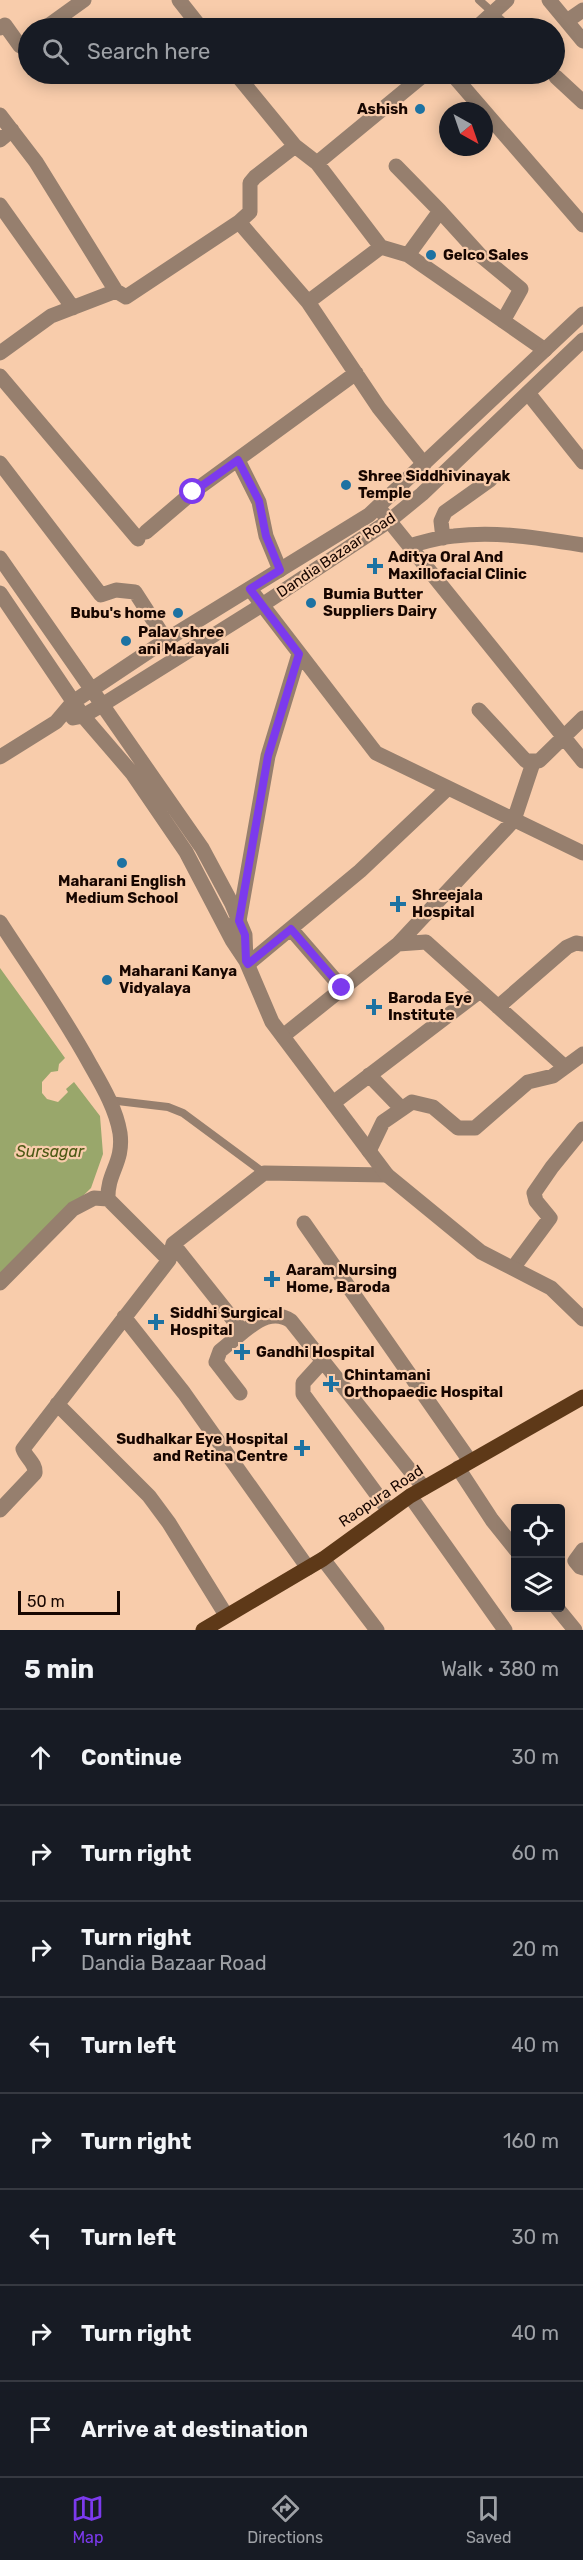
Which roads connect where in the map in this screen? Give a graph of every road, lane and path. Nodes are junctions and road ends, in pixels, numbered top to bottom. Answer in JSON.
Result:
{"nodes":[{"id":1,"x":84,"y":0,"type":"edge"},
{"id":2,"x":179,"y":0,"type":"edge"},
{"id":3,"x":479,"y":0,"type":"edge"},
{"id":4,"x":507,"y":0,"type":"edge"},
{"id":5,"x":549,"y":0,"type":"edge"},
{"id":6,"x":583,"y":10,"type":"edge"},
{"id":7,"x":493,"y":12,"type":"junction"},
{"id":8,"x":59,"y":18,"type":"edge"},
{"id":9,"x":193,"y":18,"type":"edge"},
{"id":10,"x":487,"y":18,"type":"edge"},
{"id":11,"x":499,"y":18,"type":"edge"},
{"id":12,"x":564,"y":18,"type":"edge"},
{"id":13,"x":565,"y":19,"type":"edge"},
{"id":14,"x":567,"y":21,"type":"junction"},
{"id":15,"x":0,"y":28,"type":"edge"},
{"id":16,"x":583,"y":42,"type":"edge"},
{"id":17,"x":18,"y":43,"type":"edge"},
{"id":18,"x":244,"y":84,"type":"edge"},
{"id":19,"x":413,"y":84,"type":"edge"},
{"id":20,"x":461,"y":84,"type":"edge"},
{"id":21,"x":564,"y":84,"type":"edge"},
{"id":22,"x":583,"y":102,"type":"edge"},
{"id":23,"x":0,"y":115,"type":"edge"},
{"id":24,"x":6,"y":135,"type":"edge"},
{"id":25,"x":295,"y":146,"type":"junction"},
{"id":26,"x":317,"y":163,"type":"junction"},
{"id":27,"x":396,"y":166,"type":"dead end"},
{"id":28,"x":0,"y":206,"type":"edge"},
{"id":29,"x":440,"y":210,"type":"junction"},
{"id":30,"x":239,"y":222,"type":"junction"},
{"id":31,"x":583,"y":225,"type":"edge"},
{"id":32,"x":381,"y":247,"type":"junction"},
{"id":33,"x":408,"y":255,"type":"junction"},
{"id":34,"x":116,"y":291,"type":"junction"},
{"id":35,"x":308,"y":302,"type":"junction"},
{"id":36,"x":73,"y":308,"type":"junction"},
{"id":37,"x":583,"y":314,"type":"edge"},
{"id":38,"x":503,"y":321,"type":"junction"},
{"id":39,"x":583,"y":340,"type":"edge"},
{"id":40,"x":545,"y":350,"type":"junction"},
{"id":41,"x":0,"y":353,"type":"edge"},
{"id":42,"x":356,"y":373,"type":"junction"},
{"id":43,"x":0,"y":376,"type":"edge"},
{"id":44,"x":528,"y":393,"type":"junction"},
{"id":45,"x":238,"y":460,"type":"junction"},
{"id":46,"x":583,"y":462,"type":"edge"},
{"id":47,"x":0,"y":463,"type":"edge"},
{"id":48,"x":424,"y":464,"type":"junction"},
{"id":49,"x":490,"y":480,"type":"dead end"},
{"id":50,"x":378,"y":507,"type":"junction"},
{"id":51,"x":389,"y":521,"type":"junction"},
{"id":52,"x":443,"y":538,"type":"junction"},
{"id":53,"x":583,"y":545,"type":"edge"},
{"id":54,"x":409,"y":546,"type":"junction"},
{"id":55,"x":0,"y":558,"type":"edge"},
{"id":56,"x":280,"y":570,"type":"junction"},
{"id":57,"x":250,"y":589,"type":"junction"},
{"id":58,"x":0,"y":593,"type":"edge"},
{"id":59,"x":262,"y":605,"type":"junction"},
{"id":60,"x":166,"y":640,"type":"junction"},
{"id":61,"x":299,"y":654,"type":"junction"},
{"id":62,"x":91,"y":691,"type":"junction"},
{"id":63,"x":73,"y":702,"type":"junction"},
{"id":64,"x":102,"y":705,"type":"junction"},
{"id":65,"x":479,"y":710,"type":"dead end"},
{"id":66,"x":83,"y":716,"type":"junction"},
{"id":67,"x":583,"y":718,"type":"edge"},
{"id":68,"x":56,"y":722,"type":"junction"},
{"id":69,"x":563,"y":736,"type":"junction"},
{"id":70,"x":0,"y":757,"type":"edge"},
{"id":71,"x":583,"y":762,"type":"edge"},
{"id":72,"x":533,"y":763,"type":"junction"},
{"id":73,"x":448,"y":788,"type":"junction"},
{"id":74,"x":514,"y":820,"type":"junction"},
{"id":75,"x":583,"y":853,"type":"edge"},
{"id":76,"x":0,"y":922,"type":"edge"},
{"id":77,"x":232,"y":925,"type":"junction"},
{"id":78,"x":291,"y":929,"type":"junction"},
{"id":79,"x":398,"y":944,"type":"junction"},
{"id":80,"x":583,"y":944,"type":"edge"},
{"id":81,"x":247,"y":962,"type":"junction"},
{"id":82,"x":342,"y":988,"type":"junction"},
{"id":83,"x":480,"y":991,"type":"junction"},
{"id":84,"x":498,"y":1007,"type":"junction"},
{"id":85,"x":283,"y":1036,"type":"junction"},
{"id":86,"x":583,"y":1054,"type":"edge"},
{"id":87,"x":565,"y":1067,"type":"junction"},
{"id":88,"x":369,"y":1075,"type":"junction"},
{"id":89,"x":109,"y":1100,"type":"junction"},
{"id":90,"x":333,"y":1102,"type":"junction"},
{"id":91,"x":400,"y":1108,"type":"junction"},
{"id":92,"x":583,"y":1129,"type":"edge"},
{"id":93,"x":369,"y":1151,"type":"junction"},
{"id":94,"x":264,"y":1173,"type":"junction"},
{"id":95,"x":387,"y":1175,"type":"junction"},
{"id":96,"x":108,"y":1199,"type":"junction"},
{"id":97,"x":304,"y":1223,"type":"dead end"},
{"id":98,"x":173,"y":1244,"type":"junction"},
{"id":99,"x":169,"y":1260,"type":"junction"},
{"id":100,"x":513,"y":1268,"type":"junction"},
{"id":101,"x":0,"y":1283,"type":"edge"},
{"id":102,"x":124,"y":1317,"type":"junction"},
{"id":103,"x":583,"y":1319,"type":"edge"},
{"id":104,"x":243,"y":1332,"type":"junction"},
{"id":105,"x":323,"y":1361,"type":"junction"},
{"id":106,"x":240,"y":1393,"type":"dead end"},
{"id":107,"x":583,"y":1397,"type":"edge"},
{"id":108,"x":57,"y":1404,"type":"junction"},
{"id":109,"x":464,"y":1465,"type":"junction"},
{"id":110,"x":417,"y":1492,"type":"junction"},
{"id":111,"x":0,"y":1510,"type":"edge"},
{"id":112,"x":389,"y":1511,"type":"junction"},
{"id":113,"x":511,"y":1544,"type":"edge"},
{"id":114,"x":583,"y":1550,"type":"edge"},
{"id":115,"x":323,"y":1559,"type":"junction"},
{"id":116,"x":308,"y":1568,"type":"junction"},
{"id":117,"x":583,"y":1568,"type":"edge"},
{"id":118,"x":560,"y":1612,"type":"edge"},
{"id":119,"x":226,"y":1615,"type":"junction"},
{"id":120,"x":203,"y":1630,"type":"edge"},
{"id":121,"x":377,"y":1630,"type":"edge"},
{"id":122,"x":505,"y":1630,"type":"edge"},
{"id":123,"x":575,"y":1630,"type":"edge"}],
"edges":[{"from":1,"to":8,"type":"street"},
{"from":2,"to":9,"type":"street"},
{"from":3,"to":7,"type":"lane"},
{"from":4,"to":7,"type":"street"},
{"from":5,"to":12,"type":"street"},
{"from":6,"to":14,"type":"street"},
{"from":7,"to":10,"type":"street"},
{"from":7,"to":11,"type":"lane"},
{"from":13,"to":14,"type":"street"},
{"from":14,"to":16,"type":"street"},
{"from":15,"to":17,"type":"street"},
{"from":18,"to":25,"type":"street"},
{"from":19,"to":26,"type":"street"},
{"from":20,"to":31,"type":"street"},
{"from":21,"to":22,"type":"street"},
{"from":23,"to":24,"type":"street"},
{"from":24,"to":34,"type":"street"},
{"from":25,"to":26,"type":"street"},
{"from":25,"to":30,"type":"street"},
{"from":26,"to":32,"type":"street"},
{"from":27,"to":29,"type":"street"},
{"from":28,"to":36,"type":"street"},
{"from":29,"to":33,"type":"street"},
{"from":29,"to":38,"type":"street"},
{"from":30,"to":34,"type":"street"},
{"from":30,"to":35,"type":"street"},
{"from":32,"to":33,"type":"street"},
{"from":32,"to":35,"type":"street"},
{"from":33,"to":38,"type":"street"},
{"from":34,"to":36,"type":"street"},
{"from":35,"to":42,"type":"street"},
{"from":36,"to":41,"type":"street"},
{"from":37,"to":40,"type":"street","name":"Dandia Bazaar Road"},
{"from":38,"to":40,"type":"street"},
{"from":39,"to":44,"type":"street","name":"Dandia Bazaar Road"},
{"from":40,"to":48,"type":"street","name":"Dandia Bazaar Road"},
{"from":42,"to":45,"type":"street"},
{"from":42,"to":48,"type":"street"},
{"from":43,"to":45,"type":"street"},
{"from":44,"to":46,"type":"street"},
{"from":44,"to":51,"type":"street","name":"Dandia Bazaar Road"},
{"from":45,"to":56,"type":"street"},
{"from":47,"to":60,"type":"street"},
{"from":48,"to":50,"type":"street","name":"Dandia Bazaar Road"},
{"from":49,"to":52,"type":"street"},
{"from":50,"to":51,"type":"street"},
{"from":50,"to":56,"type":"street","name":"Dandia Bazaar Road"},
{"from":51,"to":54,"type":"street"},
{"from":51,"to":59,"type":"street","name":"Dandia Bazaar Road"},
{"from":52,"to":53,"type":"street"},
{"from":52,"to":54,"type":"street"},
{"from":54,"to":69,"type":"street"},
{"from":55,"to":62,"type":"street"},
{"from":56,"to":57,"type":"street","name":"Dandia Bazaar Road"},
{"from":57,"to":59,"type":"street"},
{"from":57,"to":60,"type":"street","name":"Dandia Bazaar Road"},
{"from":58,"to":63,"type":"street"},
{"from":59,"to":61,"type":"street"},
{"from":59,"to":64,"type":"street","name":"Dandia Bazaar Road"},
{"from":60,"to":62,"type":"street","name":"Dandia Bazaar Road"},
{"from":61,"to":73,"type":"street"},
{"from":61,"to":77,"type":"street"},
{"from":62,"to":63,"type":"street","name":"Dandia Bazaar Road"},
{"from":62,"to":64,"type":"street"},
{"from":63,"to":66,"type":"street"},
{"from":63,"to":68,"type":"street","name":"Dandia Bazaar Road"},
{"from":64,"to":66,"type":"street","name":"Dandia Bazaar Road"},
{"from":64,"to":77,"type":"street"},
{"from":65,"to":72,"type":"street"},
{"from":66,"to":68,"type":"street","name":"Dandia Bazaar Road"},
{"from":66,"to":77,"type":"street"},
{"from":67,"to":69,"type":"street"},
{"from":68,"to":70,"type":"street"},
{"from":69,"to":71,"type":"street"},
{"from":69,"to":72,"type":"street"},
{"from":72,"to":74,"type":"street"},
{"from":73,"to":74,"type":"street"},
{"from":73,"to":78,"type":"street"},
{"from":74,"to":75,"type":"street"},
{"from":74,"to":79,"type":"street"},
{"from":76,"to":89,"type":"street"},
{"from":77,"to":81,"type":"street"},
{"from":78,"to":81,"type":"street"},
{"from":78,"to":82,"type":"street"},
{"from":79,"to":82,"type":"street"},
{"from":79,"to":83,"type":"street"},
{"from":80,"to":84,"type":"street"},
{"from":81,"to":85,"type":"street"},
{"from":82,"to":85,"type":"street"},
{"from":83,"to":84,"type":"street"},
{"from":83,"to":88,"type":"street"},
{"from":84,"to":87,"type":"street"},
{"from":85,"to":90,"type":"street"},
{"from":86,"to":87,"type":"street"},
{"from":87,"to":91,"type":"street"},
{"from":88,"to":90,"type":"street"},
{"from":88,"to":91,"type":"street"},
{"from":89,"to":94,"type":"lane"},
{"from":89,"to":96,"type":"street"},
{"from":90,"to":93,"type":"street"},
{"from":91,"to":93,"type":"street"},
{"from":92,"to":100,"type":"street"},
{"from":93,"to":95,"type":"street"},
{"from":94,"to":95,"type":"street"},
{"from":94,"to":98,"type":"street"},
{"from":95,"to":100,"type":"street"},
{"from":96,"to":99,"type":"street"},
{"from":96,"to":101,"type":"street"},
{"from":97,"to":109,"type":"street"},
{"from":98,"to":99,"type":"street"},
{"from":98,"to":104,"type":"street"},
{"from":99,"to":102,"type":"street"},
{"from":100,"to":103,"type":"street"},
{"from":102,"to":108,"type":"street"},
{"from":102,"to":116,"type":"street"},
{"from":104,"to":105,"type":"street"},
{"from":104,"to":106,"type":"street"},
{"from":105,"to":110,"type":"street"},
{"from":105,"to":112,"type":"street"},
{"from":107,"to":109,"type":"main road","name":"Raopura Road"},
{"from":108,"to":111,"type":"street"},
{"from":108,"to":119,"type":"street"},
{"from":109,"to":110,"type":"main road","name":"Raopura Road"},
{"from":109,"to":113,"type":"street"},
{"from":110,"to":112,"type":"main road","name":"Raopura Road"},
{"from":110,"to":122,"type":"street"},
{"from":112,"to":115,"type":"main road","name":"Raopura Road"},
{"from":114,"to":117,"type":"street"},
{"from":115,"to":116,"type":"main road","name":"Raopura Road"},
{"from":115,"to":121,"type":"street"},
{"from":116,"to":119,"type":"main road","name":"Raopura Road"},
{"from":118,"to":123,"type":"street"},
{"from":119,"to":120,"type":"main road","name":"Raopura Road"}]}
